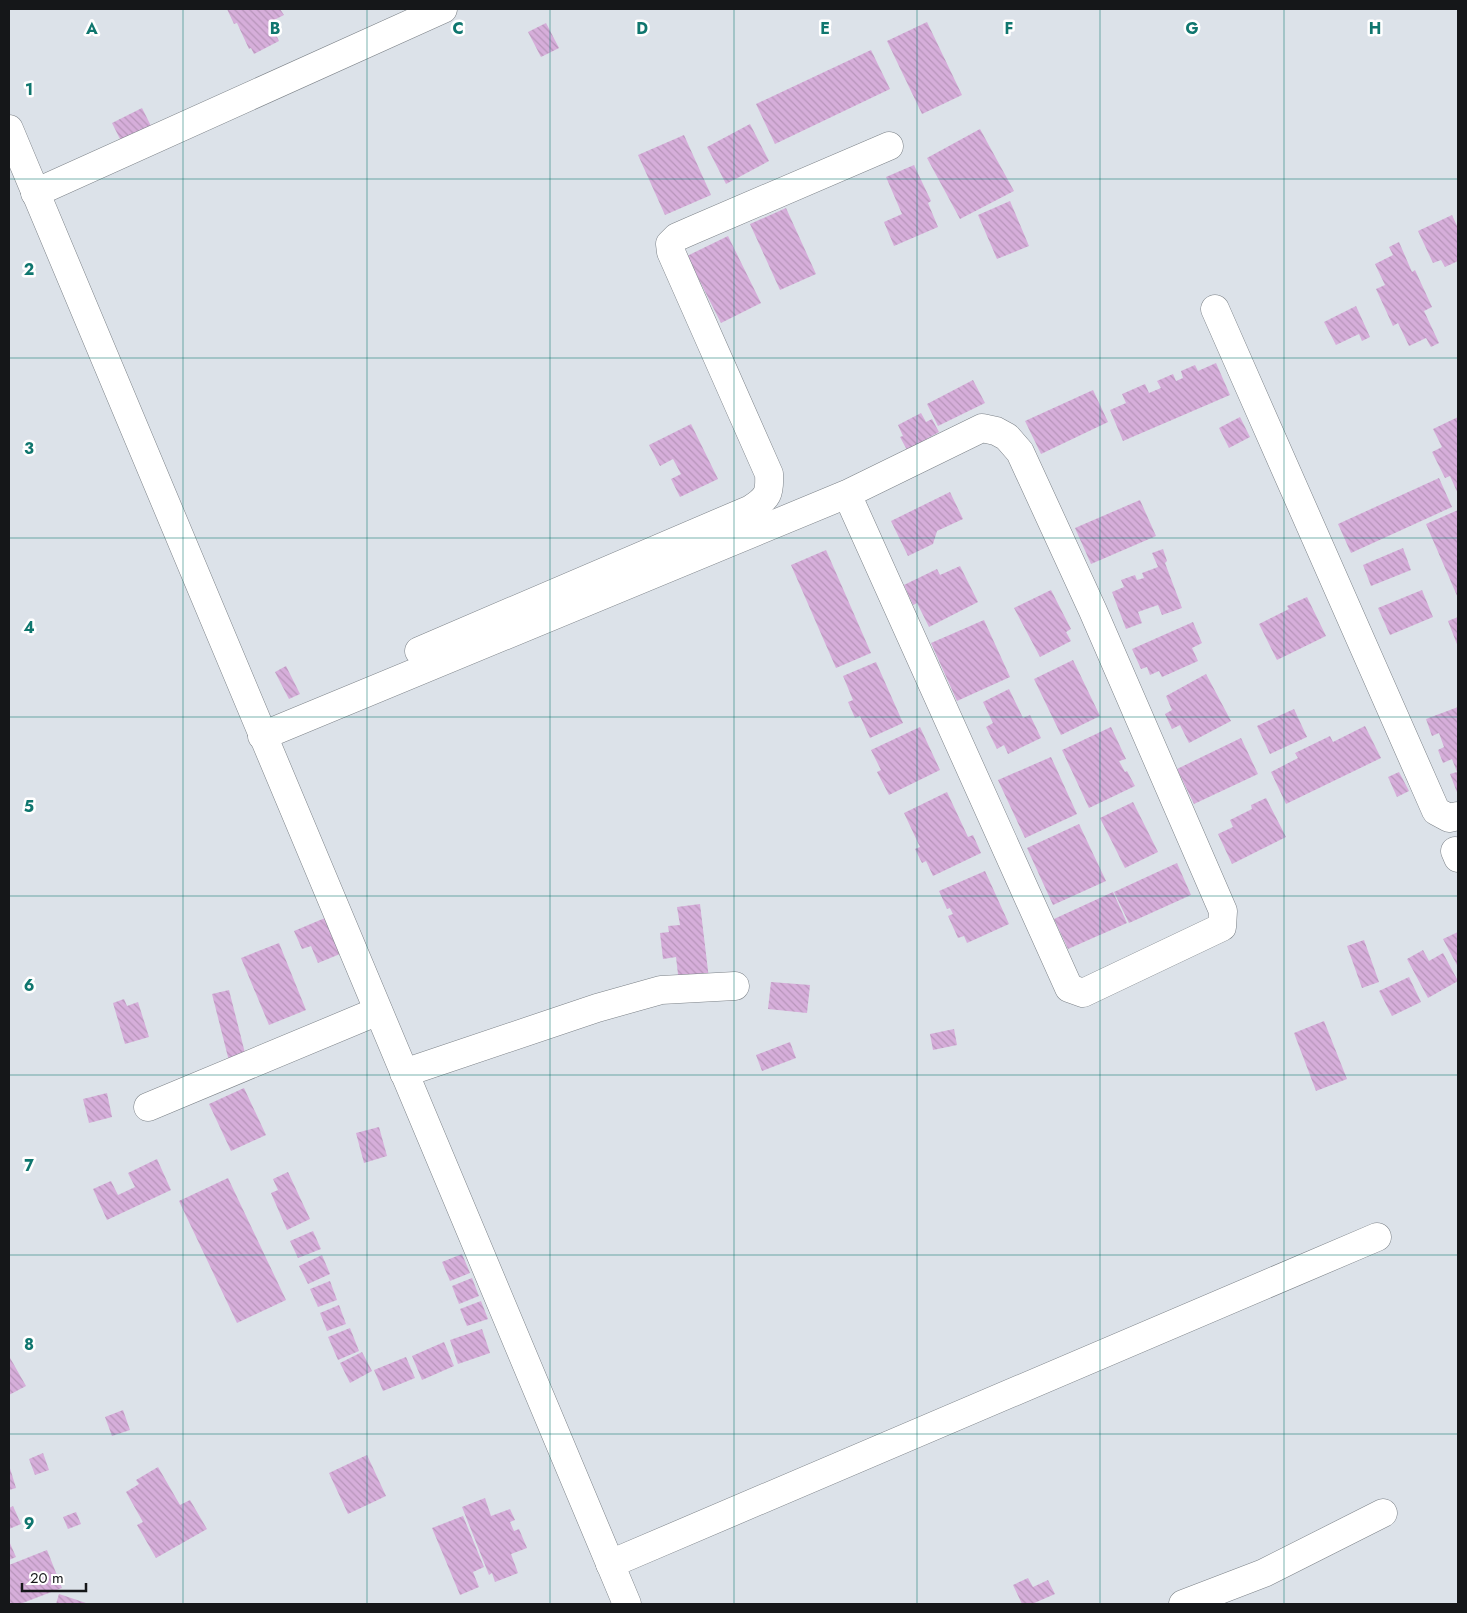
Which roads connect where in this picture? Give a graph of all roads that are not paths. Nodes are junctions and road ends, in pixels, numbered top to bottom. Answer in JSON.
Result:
{"nodes":[{"id":1,"x":443,"y":9,"type":"edge"},
{"id":2,"x":9,"y":129,"type":"edge"},
{"id":3,"x":889,"y":146,"type":"dead end"},
{"id":4,"x":35,"y":193,"type":"junction"},
{"id":5,"x":1216,"y":309,"type":"dead end"},
{"id":6,"x":847,"y":494,"type":"junction"},
{"id":7,"x":260,"y":729,"type":"junction"},
{"id":8,"x":1458,"y":816,"type":"edge"},
{"id":9,"x":735,"y":986,"type":"dead end"},
{"id":10,"x":378,"y":1011,"type":"junction"},
{"id":11,"x":404,"y":1073,"type":"junction"},
{"id":12,"x":148,"y":1107,"type":"dead end"},
{"id":13,"x":1377,"y":1237,"type":"dead end"},
{"id":14,"x":1383,"y":1513,"type":"dead end"},
{"id":15,"x":610,"y":1564,"type":"junction"},
{"id":16,"x":627,"y":1604,"type":"edge"},
{"id":17,"x":1183,"y":1604,"type":"edge"}],
"edges":[{"from":1,"to":4,"type":"street"},
{"from":2,"to":4,"type":"street"},
{"from":3,"to":7,"type":"street"},
{"from":4,"to":7,"type":"street"},
{"from":5,"to":8,"type":"street"},
{"from":6,"to":6,"type":"street"},
{"from":6,"to":7,"type":"street"},
{"from":7,"to":10,"type":"street"},
{"from":9,"to":11,"type":"street"},
{"from":10,"to":11,"type":"street"},
{"from":10,"to":12,"type":"street"},
{"from":11,"to":15,"type":"street"},
{"from":13,"to":15,"type":"street"},
{"from":14,"to":17,"type":"street"},
{"from":15,"to":16,"type":"street"}]}
